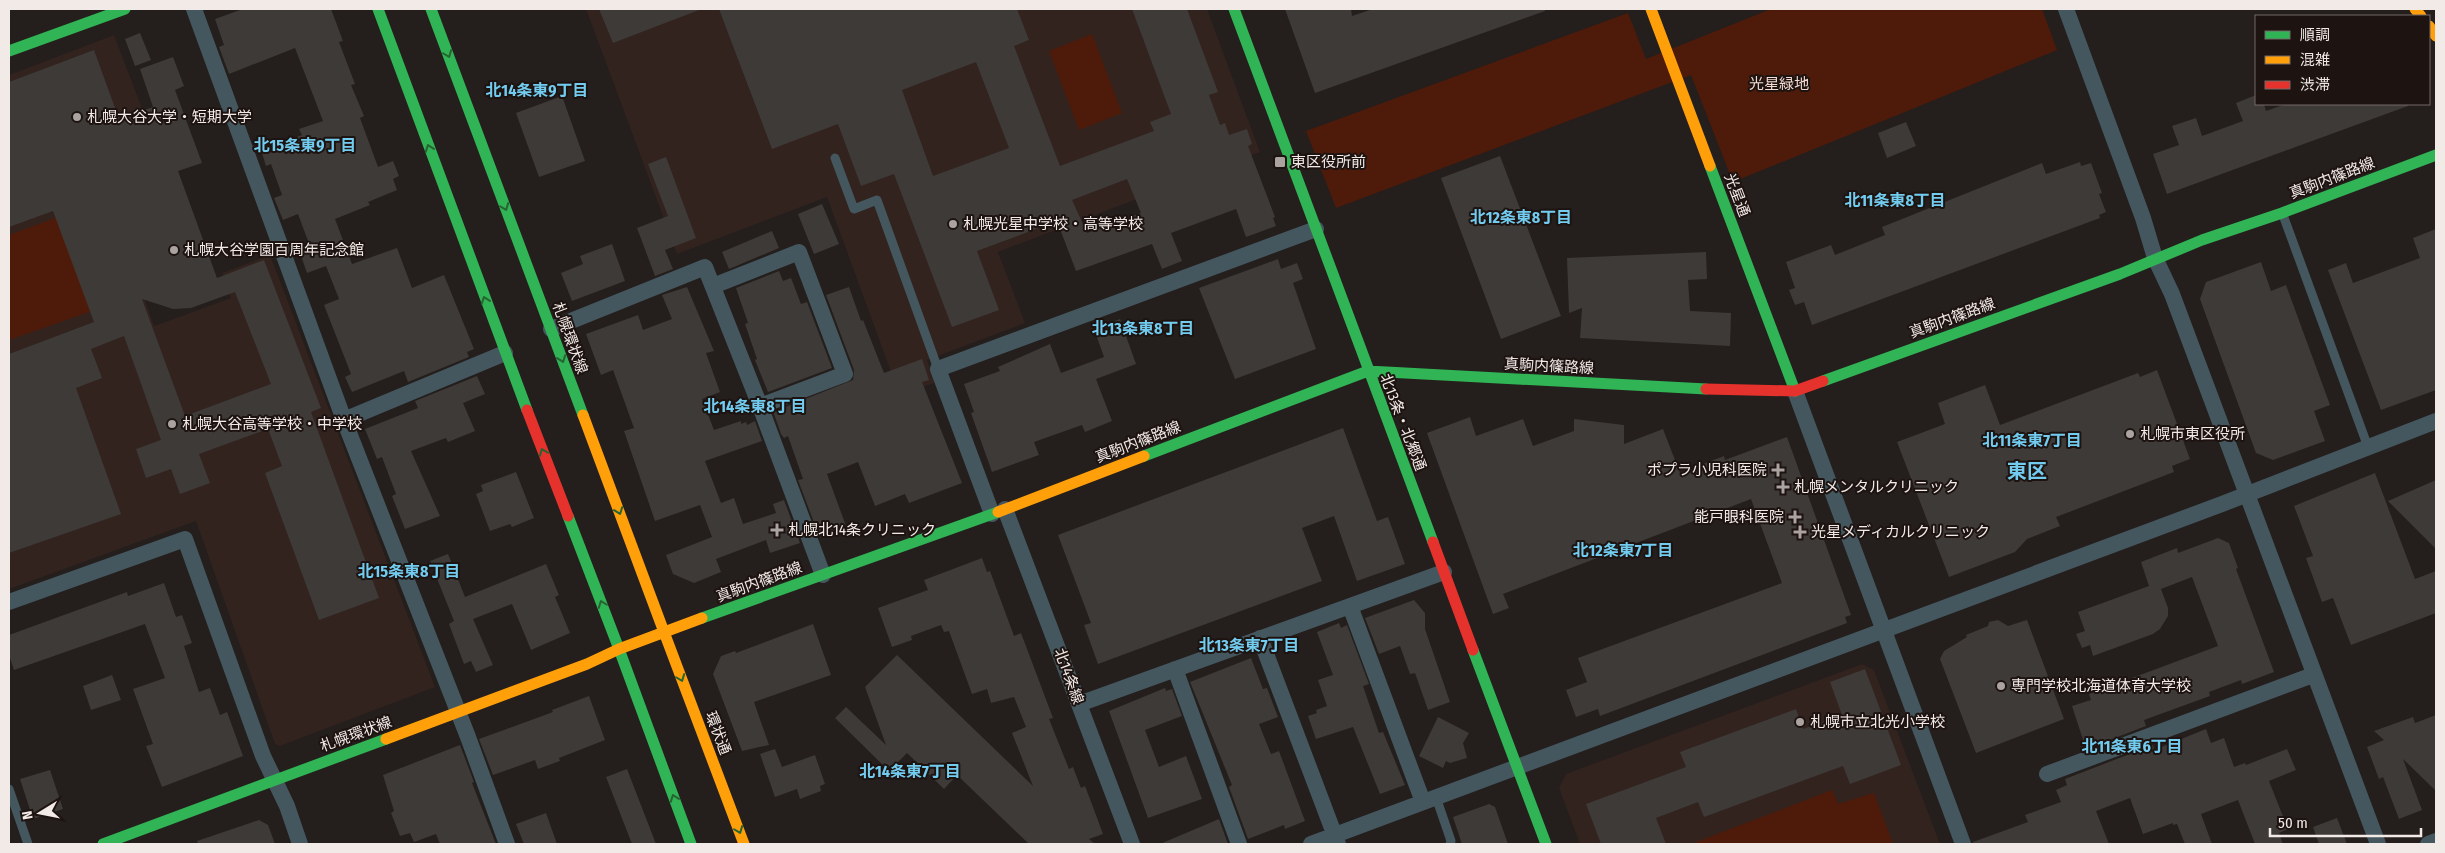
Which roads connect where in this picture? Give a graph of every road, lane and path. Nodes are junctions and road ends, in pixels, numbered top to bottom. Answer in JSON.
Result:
{"nodes":[{"id":1,"x":125,"y":9,"type":"edge"},
{"id":2,"x":194,"y":9,"type":"edge"},
{"id":3,"x":378,"y":9,"type":"edge"},
{"id":4,"x":431,"y":9,"type":"edge"},
{"id":5,"x":1234,"y":9,"type":"edge"},
{"id":6,"x":1651,"y":9,"type":"edge"},
{"id":7,"x":2066,"y":9,"type":"edge"},
{"id":8,"x":9,"y":51,"type":"edge"},
{"id":9,"x":2436,"y":155,"type":"edge"},
{"id":10,"x":835,"y":158,"type":"dead end"},
{"id":11,"x":2282,"y":213,"type":"junction"},
{"id":12,"x":1316,"y":229,"type":"junction"},
{"id":13,"x":2155,"y":258,"type":"junction"},
{"id":14,"x":713,"y":286,"type":"junction"},
{"id":15,"x":551,"y":329,"type":"junction"},
{"id":16,"x":505,"y":353,"type":"junction"},
{"id":17,"x":938,"y":369,"type":"junction"},
{"id":18,"x":1368,"y":371,"type":"junction"},
{"id":19,"x":1795,"y":391,"type":"junction"},
{"id":20,"x":760,"y":406,"type":"junction"},
{"id":21,"x":344,"y":420,"type":"junction"},
{"id":22,"x":2436,"y":421,"type":"edge"},
{"id":23,"x":2368,"y":448,"type":"junction"},
{"id":24,"x":2247,"y":494,"type":"junction"},
{"id":25,"x":999,"y":512,"type":"junction"},
{"id":26,"x":1444,"y":572,"type":"junction"},
{"id":27,"x":823,"y":575,"type":"junction"},
{"id":28,"x":9,"y":602,"type":"edge"},
{"id":29,"x":1350,"y":606,"type":"junction"},
{"id":30,"x":1884,"y":630,"type":"junction"},
{"id":31,"x":664,"y":632,"type":"junction"},
{"id":32,"x":1260,"y":638,"type":"junction"},
{"id":33,"x":619,"y":649,"type":"junction"},
{"id":34,"x":1175,"y":669,"type":"junction"},
{"id":35,"x":2313,"y":674,"type":"junction"},
{"id":36,"x":1079,"y":704,"type":"junction"},
{"id":37,"x":458,"y":712,"type":"junction"},
{"id":38,"x":1516,"y":767,"type":"junction"},
{"id":39,"x":2047,"y":774,"type":"dead end"},
{"id":40,"x":274,"y":780,"type":"junction"},
{"id":41,"x":9,"y":789,"type":"edge"},
{"id":42,"x":1430,"y":800,"type":"junction"},
{"id":43,"x":1337,"y":840,"type":"edge"},
{"id":44,"x":2436,"y":841,"type":"edge"},
{"id":45,"x":28,"y":844,"type":"edge"},
{"id":46,"x":102,"y":844,"type":"edge"},
{"id":47,"x":300,"y":844,"type":"edge"},
{"id":48,"x":507,"y":844,"type":"edge"},
{"id":49,"x":691,"y":844,"type":"edge"},
{"id":50,"x":744,"y":844,"type":"edge"},
{"id":51,"x":1132,"y":844,"type":"edge"},
{"id":52,"x":1239,"y":844,"type":"edge"},
{"id":53,"x":1312,"y":844,"type":"edge"},
{"id":54,"x":1450,"y":844,"type":"edge"},
{"id":55,"x":1546,"y":844,"type":"edge"},
{"id":56,"x":1963,"y":844,"type":"edge"},
{"id":57,"x":2378,"y":844,"type":"edge"},
{"id":58,"x":2428,"y":844,"type":"edge"}],
"edges":[{"from":1,"to":8,"type":"main road"},
{"from":2,"to":21,"type":"street"},
{"from":16,"to":3,"type":"main road","one_way":true},
{"from":4,"to":15,"type":"main road","name":"札幌環状線","one_way":true},
{"from":5,"to":12,"type":"main road","name":"北13条・北郷通"},
{"from":6,"to":19,"type":"main road","name":"光星通"},
{"from":7,"to":13,"type":"street"},
{"from":9,"to":11,"type":"main road","name":"真駒内篠路線"},
{"from":10,"to":17,"type":"lane"},
{"from":11,"to":13,"type":"main road","name":"真駒内篠路線"},
{"from":11,"to":23,"type":"lane"},
{"from":12,"to":17,"type":"street"},
{"from":12,"to":18,"type":"main road","name":"北13条・北郷通"},
{"from":13,"to":19,"type":"main road","name":"真駒内篠路線"},
{"from":13,"to":24,"type":"street"},
{"from":14,"to":15,"type":"street"},
{"from":14,"to":20,"type":"street"},
{"from":14,"to":20,"type":"street"},
{"from":15,"to":31,"type":"main road","name":"札幌環状線","one_way":true},
{"from":16,"to":21,"type":"street"},
{"from":33,"to":16,"type":"main road","one_way":true},
{"from":17,"to":25,"type":"street","name":"北14条線"},
{"from":18,"to":19,"type":"main road","name":"真駒内篠路線"},
{"from":18,"to":25,"type":"main road","name":"真駒内篠路線"},
{"from":18,"to":26,"type":"main road","name":"北13条・北郷通"},
{"from":19,"to":30,"type":"street"},
{"from":20,"to":27,"type":"street"},
{"from":21,"to":37,"type":"street"},
{"from":22,"to":23,"type":"street"},
{"from":23,"to":24,"type":"street"},
{"from":24,"to":30,"type":"street"},
{"from":24,"to":35,"type":"street"},
{"from":25,"to":27,"type":"main road","name":"真駒内篠路線"},
{"from":25,"to":36,"type":"street","name":"北14条線"},
{"from":26,"to":29,"type":"street"},
{"from":26,"to":38,"type":"main road","name":"北13条・北郷通"},
{"from":27,"to":31,"type":"main road","name":"真駒内篠路線"},
{"from":28,"to":40,"type":"street"},
{"from":29,"to":32,"type":"street"},
{"from":29,"to":42,"type":"street"},
{"from":30,"to":38,"type":"street"},
{"from":30,"to":56,"type":"street"},
{"from":31,"to":33,"type":"main road","name":"札幌環状線"},
{"from":31,"to":50,"type":"main road","name":"環状通","one_way":true},
{"from":32,"to":34,"type":"street"},
{"from":32,"to":43,"type":"street"},
{"from":33,"to":37,"type":"main road","name":"札幌環状線"},
{"from":49,"to":33,"type":"main road","one_way":true},
{"from":34,"to":36,"type":"street"},
{"from":34,"to":52,"type":"street"},
{"from":35,"to":39,"type":"street"},
{"from":35,"to":57,"type":"street"},
{"from":36,"to":51,"type":"street","name":"北14条線"},
{"from":37,"to":40,"type":"main road","name":"札幌環状線"},
{"from":37,"to":48,"type":"street"},
{"from":38,"to":42,"type":"street"},
{"from":38,"to":55,"type":"main road","name":"北13条・北郷通"},
{"from":40,"to":46,"type":"main road","name":"札幌環状線"},
{"from":40,"to":47,"type":"street"},
{"from":41,"to":45,"type":"lane"},
{"from":42,"to":43,"type":"street"},
{"from":42,"to":54,"type":"lane"},
{"from":43,"to":53,"type":"street"},
{"from":44,"to":58,"type":"street"}]}
